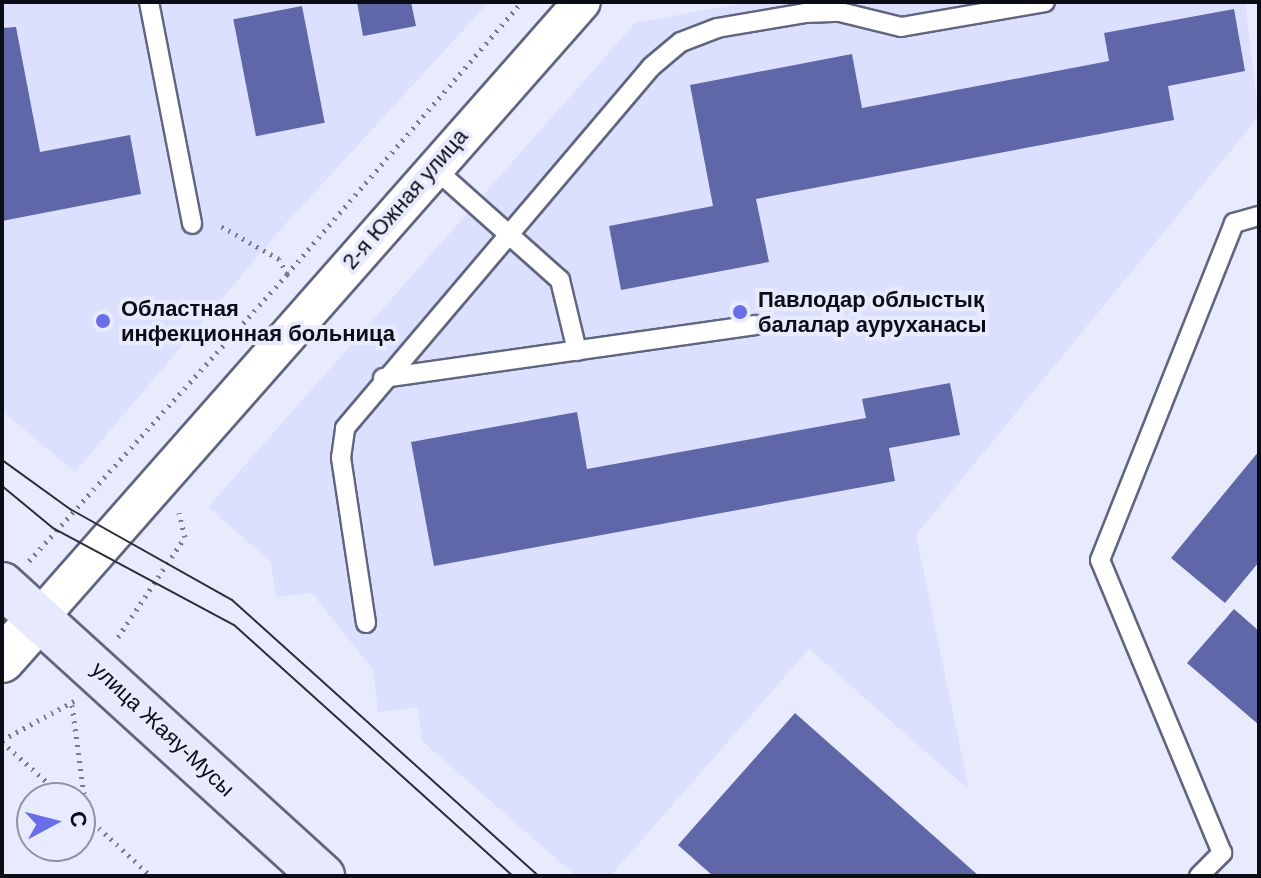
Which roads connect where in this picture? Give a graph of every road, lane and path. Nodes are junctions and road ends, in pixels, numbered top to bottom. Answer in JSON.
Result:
{"nodes":[{"id":1,"x":149,"y":2,"type":"edge"},
{"id":2,"x":522,"y":2,"type":"edge"},
{"id":3,"x":582,"y":2,"type":"edge"},
{"id":4,"x":1045,"y":2,"type":"edge"},
{"id":5,"x":433,"y":167,"type":"junction"},
{"id":6,"x":1259,"y":216,"type":"edge"},
{"id":7,"x":192,"y":224,"type":"joint"},
{"id":8,"x":509,"y":231,"type":"junction"},
{"id":9,"x":287,"y":274,"type":"junction"},
{"id":10,"x":755,"y":325,"type":"dead end"},
{"id":11,"x":577,"y":351,"type":"junction"},
{"id":12,"x":383,"y":378,"type":"junction"},
{"id":13,"x":117,"y":458,"type":"junction"},
{"id":14,"x":156,"y":484,"type":"junction"},
{"id":15,"x":17,"y":597,"type":"edge"},
{"id":16,"x":366,"y":623,"type":"dead end"},
{"id":17,"x":2,"y":660,"type":"edge"},
{"id":18,"x":96,"y":668,"type":"junction"},
{"id":19,"x":72,"y":705,"type":"junction"},
{"id":20,"x":2,"y":741,"type":"edge"},
{"id":21,"x":47,"y":782,"type":"edge"},
{"id":22,"x":82,"y":782,"type":"edge"},
{"id":23,"x":96,"y":825,"type":"edge"},
{"id":24,"x":151,"y":876,"type":"edge"},
{"id":25,"x":322,"y":876,"type":"edge"},
{"id":26,"x":1199,"y":876,"type":"edge"}],
"edges":[{"from":1,"to":7,"type":"lane"},
{"from":2,"to":9,"type":"path"},
{"from":3,"to":5,"type":"street","name":"2-я Южная улица"},
{"from":4,"to":8,"type":"lane"},
{"from":5,"to":8,"type":"lane"},
{"from":5,"to":14,"type":"street","name":"2-я Южная улица"},
{"from":6,"to":26,"type":"lane"},
{"from":7,"to":9,"type":"path"},
{"from":8,"to":11,"type":"lane"},
{"from":8,"to":12,"type":"lane"},
{"from":9,"to":13,"type":"path"},
{"from":10,"to":11,"type":"lane"},
{"from":11,"to":12,"type":"lane"},
{"from":12,"to":16,"type":"lane"},
{"from":13,"to":14,"type":"path"},
{"from":13,"to":15,"type":"path"},
{"from":14,"to":15,"type":"street","name":"2-я Южная улица"},
{"from":14,"to":18,"type":"path"},
{"from":15,"to":17,"type":"street"},
{"from":15,"to":18,"type":"main road","name":"улица Жаяу-Мусы"},
{"from":18,"to":19,"type":"path"},
{"from":18,"to":25,"type":"main road","name":"улица Жаяу-Мусы"},
{"from":19,"to":20,"type":"path"},
{"from":19,"to":22,"type":"path"},
{"from":20,"to":21,"type":"path"},
{"from":23,"to":24,"type":"path"}]}
